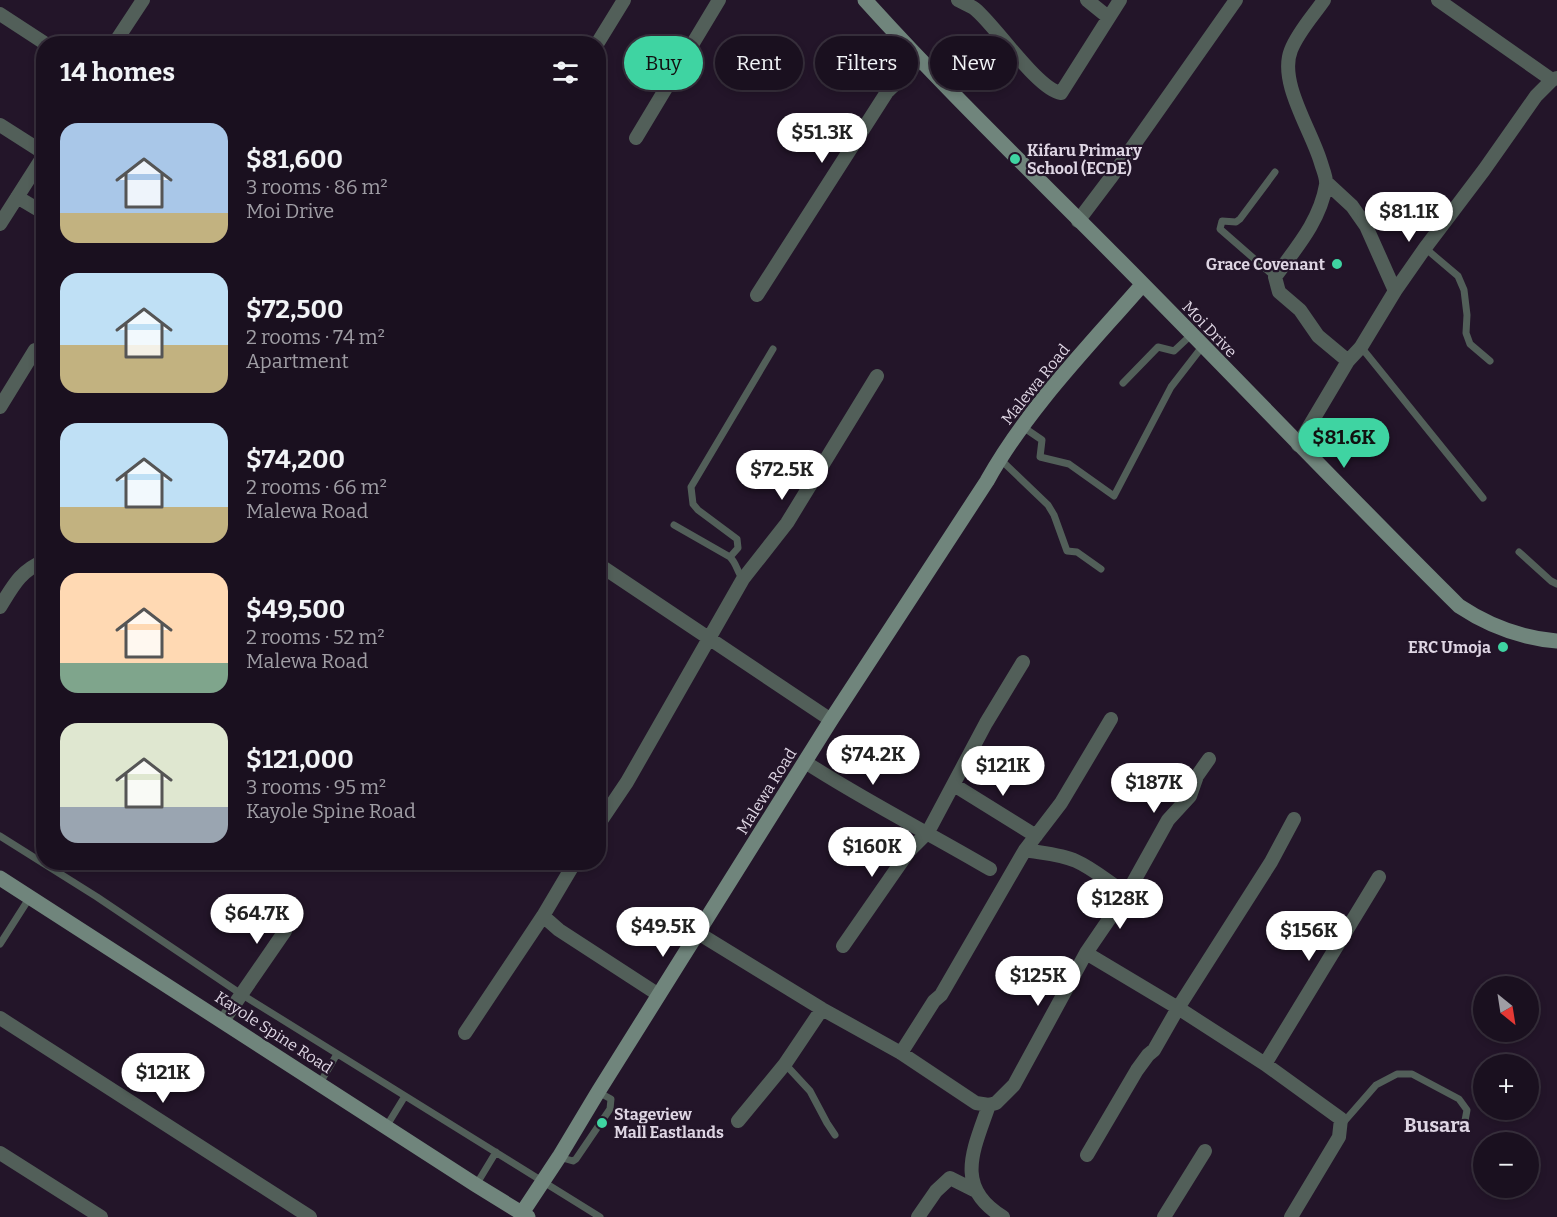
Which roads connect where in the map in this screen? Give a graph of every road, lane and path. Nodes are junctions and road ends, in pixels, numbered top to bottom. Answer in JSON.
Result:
{"nodes":[{"id":1,"x":143,"y":0,"type":"edge"},
{"id":2,"x":624,"y":0,"type":"edge"},
{"id":3,"x":719,"y":0,"type":"edge"},
{"id":4,"x":865,"y":0,"type":"edge"},
{"id":5,"x":958,"y":0,"type":"edge"},
{"id":6,"x":1088,"y":0,"type":"edge"},
{"id":7,"x":1120,"y":0,"type":"edge"},
{"id":8,"x":1236,"y":0,"type":"edge"},
{"id":9,"x":1324,"y":0,"type":"edge"},
{"id":10,"x":1438,"y":0,"type":"edge"},
{"id":11,"x":978,"y":5,"type":"edge"},
{"id":12,"x":0,"y":14,"type":"edge"},
{"id":13,"x":1108,"y":17,"type":"junction"},
{"id":14,"x":119,"y":36,"type":"edge"},
{"id":15,"x":602,"y":36,"type":"edge"},
{"id":16,"x":36,"y":37,"type":"edge"},
{"id":17,"x":920,"y":60,"type":"junction"},
{"id":18,"x":1555,"y":79,"type":"edge"},
{"id":19,"x":0,"y":125,"type":"edge"},
{"id":20,"x":636,"y":138,"type":"dead end"},
{"id":21,"x":36,"y":149,"type":"edge"},
{"id":22,"x":36,"y":167,"type":"edge"},
{"id":23,"x":1275,"y":172,"type":"dead end"},
{"id":24,"x":1326,"y":182,"type":"junction"},
{"id":25,"x":17,"y":197,"type":"junction"},
{"id":26,"x":36,"y":208,"type":"edge"},
{"id":27,"x":1078,"y":221,"type":"junction"},
{"id":28,"x":0,"y":224,"type":"edge"},
{"id":29,"x":1425,"y":248,"type":"junction"},
{"id":30,"x":1275,"y":277,"type":"junction"},
{"id":31,"x":1142,"y":285,"type":"junction"},
{"id":32,"x":1395,"y":291,"type":"junction"},
{"id":33,"x":758,"y":295,"type":"dead end"},
{"id":34,"x":1191,"y":335,"type":"junction"},
{"id":35,"x":1202,"y":347,"type":"junction"},
{"id":36,"x":1361,"y":348,"type":"junction"},
{"id":37,"x":774,"y":349,"type":"dead end"},
{"id":38,"x":36,"y":350,"type":"dead end"},
{"id":39,"x":1490,"y":361,"type":"dead end"},
{"id":40,"x":1348,"y":362,"type":"junction"},
{"id":41,"x":877,"y":376,"type":"dead end"},
{"id":42,"x":1123,"y":383,"type":"dead end"},
{"id":43,"x":0,"y":407,"type":"edge"},
{"id":44,"x":1023,"y":427,"type":"junction"},
{"id":45,"x":1298,"y":445,"type":"junction"},
{"id":46,"x":1000,"y":459,"type":"junction"},
{"id":47,"x":1483,"y":498,"type":"dead end"},
{"id":48,"x":674,"y":525,"type":"dead end"},
{"id":49,"x":1519,"y":552,"type":"dead end"},
{"id":50,"x":730,"y":557,"type":"junction"},
{"id":51,"x":36,"y":565,"type":"edge"},
{"id":52,"x":606,"y":569,"type":"edge"},
{"id":53,"x":1101,"y":569,"type":"dead end"},
{"id":54,"x":743,"y":579,"type":"junction"},
{"id":55,"x":1557,"y":584,"type":"edge"},
{"id":56,"x":0,"y":607,"type":"edge"},
{"id":57,"x":710,"y":639,"type":"junction"},
{"id":58,"x":1557,"y":641,"type":"edge"},
{"id":59,"x":1023,"y":662,"type":"dead end"},
{"id":60,"x":1111,"y":718,"type":"dead end"},
{"id":61,"x":831,"y":720,"type":"junction"},
{"id":62,"x":1209,"y":759,"type":"dead end"},
{"id":63,"x":805,"y":762,"type":"junction"},
{"id":64,"x":954,"y":785,"type":"junction"},
{"id":65,"x":606,"y":813,"type":"edge"},
{"id":66,"x":1294,"y":819,"type":"dead end"},
{"id":67,"x":928,"y":832,"type":"junction"},
{"id":68,"x":0,"y":836,"type":"edge"},
{"id":69,"x":1036,"y":836,"type":"junction"},
{"id":70,"x":1025,"y":850,"type":"junction"},
{"id":71,"x":36,"y":859,"type":"edge"},
{"id":72,"x":990,"y":869,"type":"dead end"},
{"id":73,"x":54,"y":870,"type":"edge"},
{"id":74,"x":570,"y":870,"type":"edge"},
{"id":75,"x":1379,"y":877,"type":"dead end"},
{"id":76,"x":0,"y":878,"type":"edge"},
{"id":77,"x":1130,"y":890,"type":"junction"},
{"id":78,"x":30,"y":897,"type":"junction"},
{"id":79,"x":543,"y":916,"type":"junction"},
{"id":80,"x":285,"y":931,"type":"dead end"},
{"id":81,"x":698,"y":933,"type":"junction"},
{"id":82,"x":0,"y":944,"type":"edge"},
{"id":83,"x":843,"y":946,"type":"dead end"},
{"id":84,"x":1086,"y":953,"type":"junction"},
{"id":85,"x":241,"y":994,"type":"junction"},
{"id":86,"x":659,"y":995,"type":"junction"},
{"id":87,"x":1178,"y":1008,"type":"junction"},
{"id":88,"x":822,"y":1009,"type":"junction"},
{"id":89,"x":0,"y":1018,"type":"edge"},
{"id":90,"x":223,"y":1021,"type":"junction"},
{"id":91,"x":465,"y":1033,"type":"dead end"},
{"id":92,"x":901,"y":1053,"type":"junction"},
{"id":93,"x":338,"y":1054,"type":"junction"},
{"id":94,"x":785,"y":1064,"type":"junction"},
{"id":95,"x":1265,"y":1064,"type":"junction"},
{"id":96,"x":320,"y":1083,"type":"junction"},
{"id":97,"x":598,"y":1092,"type":"junction"},
{"id":98,"x":405,"y":1096,"type":"junction"},
{"id":99,"x":990,"y":1105,"type":"junction"},
{"id":100,"x":581,"y":1119,"type":"junction"},
{"id":101,"x":738,"y":1121,"type":"dead end"},
{"id":102,"x":1341,"y":1126,"type":"junction"},
{"id":103,"x":1464,"y":1126,"type":"dead end"},
{"id":104,"x":386,"y":1127,"type":"junction"},
{"id":105,"x":598,"y":1127,"type":"junction"},
{"id":106,"x":835,"y":1135,"type":"dead end"},
{"id":107,"x":1205,"y":1151,"type":"dead end"},
{"id":108,"x":496,"y":1152,"type":"junction"},
{"id":109,"x":0,"y":1153,"type":"edge"},
{"id":110,"x":1087,"y":1155,"type":"dead end"},
{"id":111,"x":559,"y":1157,"type":"junction"},
{"id":112,"x":543,"y":1181,"type":"junction"},
{"id":113,"x":476,"y":1185,"type":"junction"},
{"id":114,"x":976,"y":1191,"type":"junction"},
{"id":115,"x":525,"y":1215,"type":"edge"},
{"id":116,"x":101,"y":1217,"type":"edge"},
{"id":117,"x":310,"y":1217,"type":"edge"},
{"id":118,"x":600,"y":1217,"type":"edge"},
{"id":119,"x":918,"y":1217,"type":"edge"},
{"id":120,"x":1004,"y":1217,"type":"edge"},
{"id":121,"x":1164,"y":1217,"type":"edge"},
{"id":122,"x":1291,"y":1217,"type":"edge"}],
"edges":[{"from":1,"to":14,"type":"street"},
{"from":2,"to":15,"type":"street"},
{"from":3,"to":20,"type":"street"},
{"from":4,"to":17,"type":"street","name":"Moi Drive"},
{"from":5,"to":11,"type":"street"},
{"from":6,"to":13,"type":"street"},
{"from":7,"to":13,"type":"street"},
{"from":8,"to":27,"type":"street"},
{"from":9,"to":24,"type":"street"},
{"from":10,"to":18,"type":"street"},
{"from":11,"to":13,"type":"street"},
{"from":12,"to":16,"type":"street"},
{"from":17,"to":27,"type":"street","name":"Moi Drive"},
{"from":17,"to":33,"type":"street"},
{"from":18,"to":29,"type":"street"},
{"from":19,"to":21,"type":"street"},
{"from":22,"to":25,"type":"street"},
{"from":23,"to":30,"type":"lane"},
{"from":24,"to":30,"type":"street"},
{"from":24,"to":32,"type":"street"},
{"from":25,"to":26,"type":"street"},
{"from":25,"to":28,"type":"street"},
{"from":27,"to":31,"type":"street","name":"Moi Drive"},
{"from":29,"to":32,"type":"street"},
{"from":29,"to":39,"type":"lane"},
{"from":30,"to":40,"type":"street"},
{"from":31,"to":34,"type":"street","name":"Moi Drive"},
{"from":31,"to":44,"type":"street","name":"Malewa Road"},
{"from":32,"to":36,"type":"street"},
{"from":34,"to":35,"type":"street","name":"Moi Drive"},
{"from":34,"to":42,"type":"lane"},
{"from":35,"to":44,"type":"lane"},
{"from":35,"to":45,"type":"street","name":"Moi Drive"},
{"from":36,"to":40,"type":"street"},
{"from":36,"to":47,"type":"lane"},
{"from":37,"to":50,"type":"lane"},
{"from":38,"to":43,"type":"street"},
{"from":40,"to":45,"type":"street"},
{"from":41,"to":54,"type":"street"},
{"from":44,"to":46,"type":"street","name":"Malewa Road"},
{"from":45,"to":58,"type":"street","name":"Moi Drive"},
{"from":46,"to":53,"type":"lane"},
{"from":46,"to":61,"type":"street","name":"Malewa Road"},
{"from":48,"to":50,"type":"lane"},
{"from":49,"to":55,"type":"lane"},
{"from":50,"to":54,"type":"lane"},
{"from":51,"to":56,"type":"street"},
{"from":52,"to":57,"type":"street"},
{"from":54,"to":57,"type":"street"},
{"from":57,"to":61,"type":"street"},
{"from":57,"to":65,"type":"street"},
{"from":59,"to":64,"type":"street"},
{"from":60,"to":69,"type":"street"},
{"from":61,"to":63,"type":"street","name":"Malewa Road"},
{"from":62,"to":77,"type":"street"},
{"from":63,"to":67,"type":"street"},
{"from":63,"to":81,"type":"street","name":"Malewa Road"},
{"from":64,"to":67,"type":"street"},
{"from":64,"to":69,"type":"street"},
{"from":66,"to":87,"type":"street"},
{"from":67,"to":72,"type":"street"},
{"from":67,"to":83,"type":"street"},
{"from":68,"to":71,"type":"lane"},
{"from":69,"to":70,"type":"street"},
{"from":70,"to":77,"type":"street"},
{"from":70,"to":92,"type":"street"},
{"from":73,"to":85,"type":"lane"},
{"from":74,"to":79,"type":"street"},
{"from":75,"to":95,"type":"street"},
{"from":76,"to":78,"type":"street","name":"Kayole Spine Road"},
{"from":77,"to":84,"type":"street"},
{"from":78,"to":82,"type":"lane"},
{"from":78,"to":90,"type":"street","name":"Kayole Spine Road"},
{"from":79,"to":86,"type":"street"},
{"from":79,"to":91,"type":"street"},
{"from":80,"to":85,"type":"street"},
{"from":81,"to":86,"type":"street","name":"Malewa Road"},
{"from":81,"to":88,"type":"street"},
{"from":84,"to":87,"type":"street"},
{"from":84,"to":99,"type":"street"},
{"from":85,"to":90,"type":"street"},
{"from":85,"to":93,"type":"lane"},
{"from":86,"to":97,"type":"street","name":"Malewa Road"},
{"from":87,"to":95,"type":"street"},
{"from":87,"to":110,"type":"street"},
{"from":88,"to":92,"type":"street"},
{"from":88,"to":94,"type":"street"},
{"from":89,"to":117,"type":"street"},
{"from":90,"to":96,"type":"street","name":"Kayole Spine Road"},
{"from":92,"to":99,"type":"street"},
{"from":93,"to":96,"type":"lane"},
{"from":93,"to":98,"type":"lane"},
{"from":94,"to":101,"type":"street"},
{"from":94,"to":106,"type":"lane"},
{"from":95,"to":102,"type":"street"},
{"from":96,"to":104,"type":"street","name":"Kayole Spine Road"},
{"from":97,"to":100,"type":"street","name":"Malewa Road"},
{"from":97,"to":105,"type":"lane"},
{"from":98,"to":104,"type":"lane"},
{"from":98,"to":108,"type":"lane"},
{"from":99,"to":114,"type":"street"},
{"from":100,"to":105,"type":"lane"},
{"from":100,"to":111,"type":"street","name":"Malewa Road"},
{"from":102,"to":103,"type":"lane"},
{"from":102,"to":122,"type":"street"},
{"from":104,"to":113,"type":"street","name":"Kayole Spine Road"},
{"from":105,"to":111,"type":"lane"},
{"from":107,"to":121,"type":"street"},
{"from":108,"to":112,"type":"lane"},
{"from":108,"to":113,"type":"lane"},
{"from":109,"to":116,"type":"street"},
{"from":111,"to":112,"type":"street","name":"Malewa Road"},
{"from":112,"to":115,"type":"street","name":"Malewa Road"},
{"from":112,"to":118,"type":"lane"},
{"from":113,"to":115,"type":"street","name":"Kayole Spine Road"},
{"from":114,"to":119,"type":"street"},
{"from":114,"to":120,"type":"street"}]}
